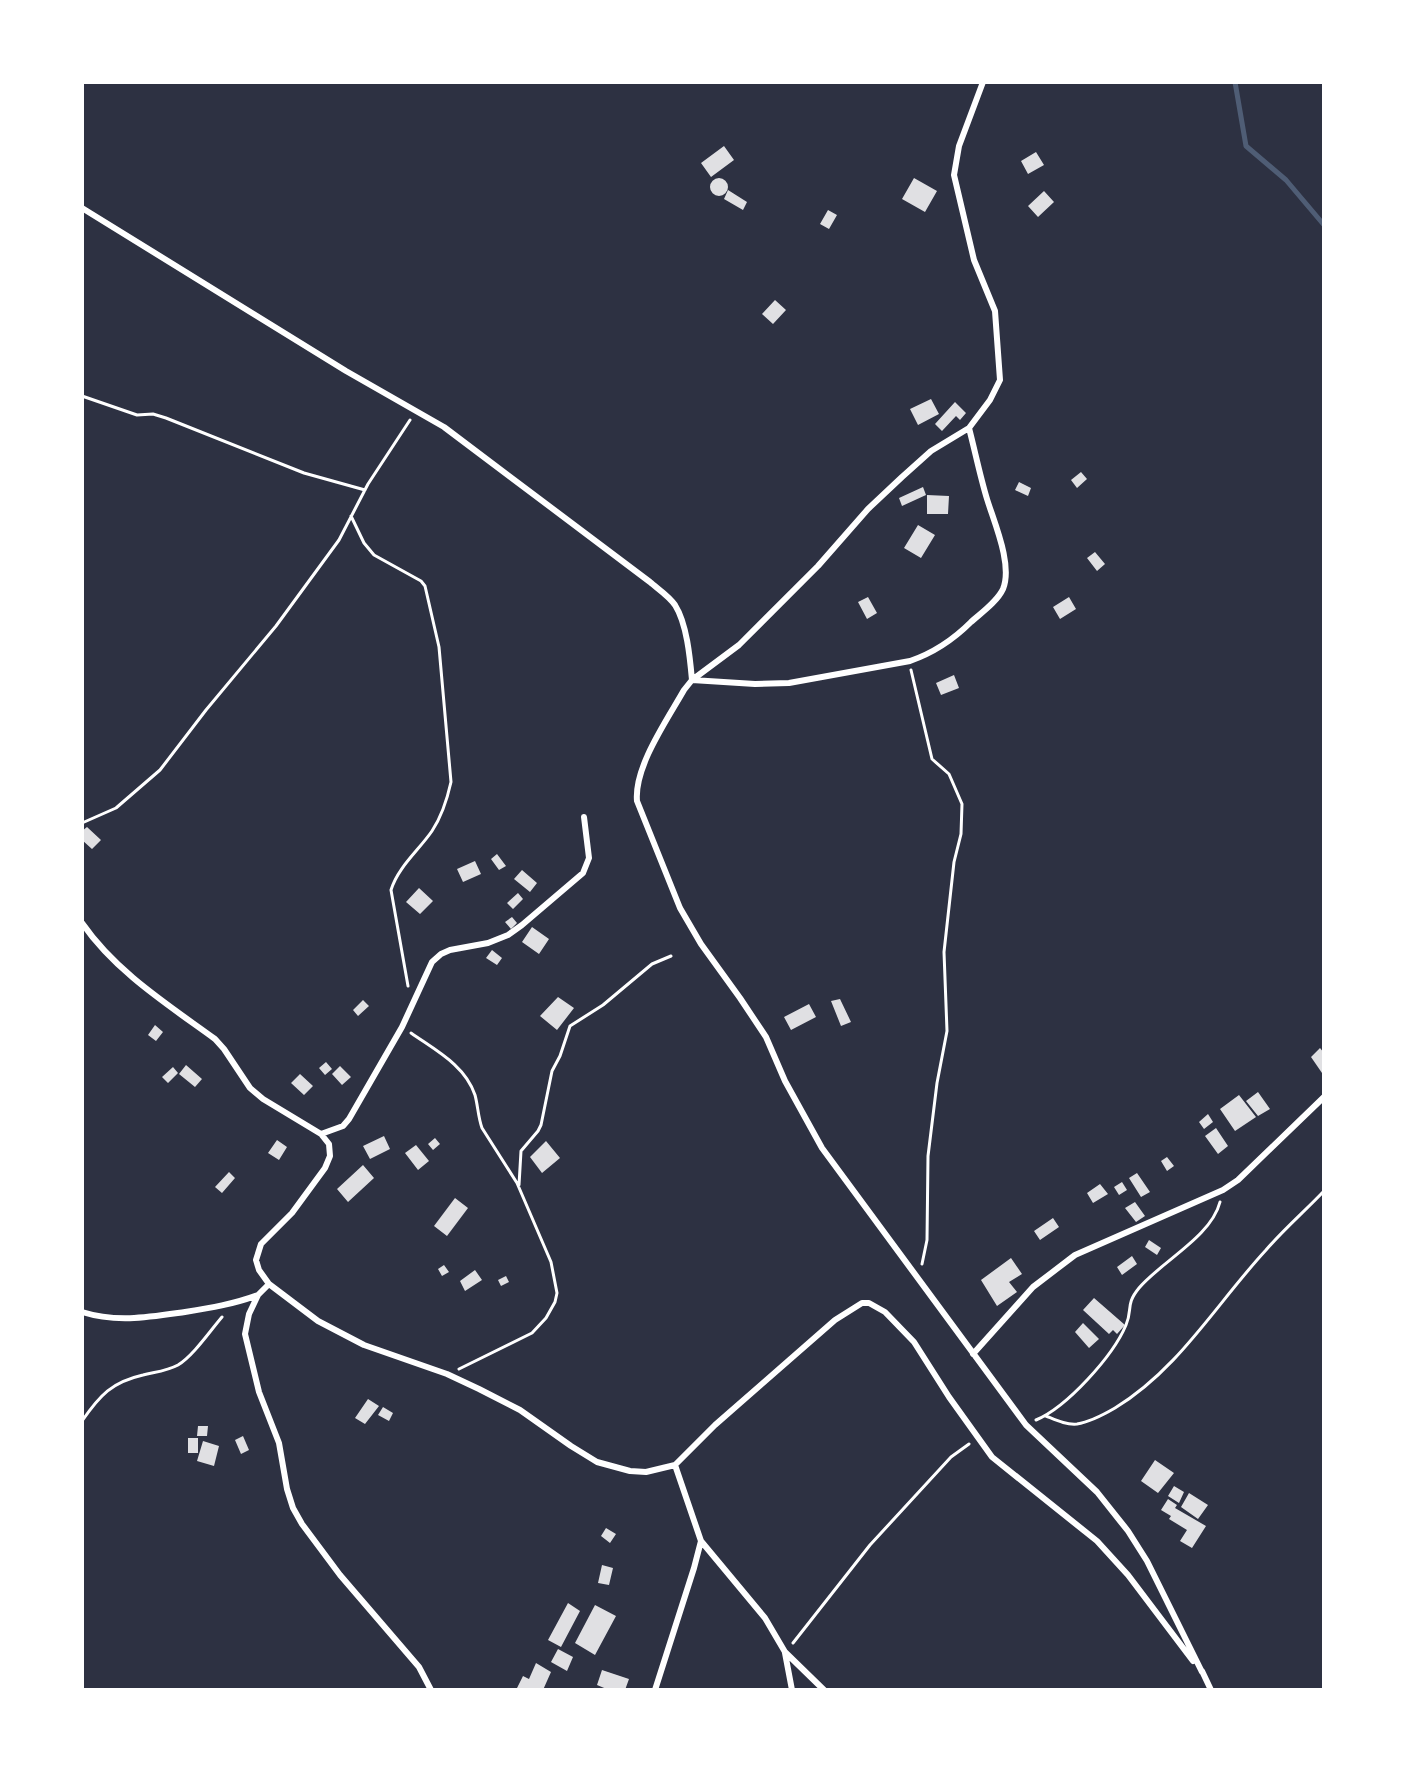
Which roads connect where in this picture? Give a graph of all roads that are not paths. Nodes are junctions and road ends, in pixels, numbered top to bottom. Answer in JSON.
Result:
{"nodes":[{"id":1,"x":983,"y":82,"type":"edge"},
{"id":2,"x":82,"y":208,"type":"edge"},
{"id":3,"x":969,"y":428,"type":"junction"},
{"id":4,"x":693,"y":680,"type":"junction"},
{"id":5,"x":584,"y":817,"type":"dead end"},
{"id":6,"x":82,"y":923,"type":"edge"},
{"id":7,"x":1323,"y":1097,"type":"edge"},
{"id":8,"x":321,"y":1134,"type":"junction"},
{"id":9,"x":269,"y":1284,"type":"junction"},
{"id":10,"x":258,"y":1295,"type":"junction"},
{"id":11,"x":82,"y":1312,"type":"edge"},
{"id":12,"x":973,"y":1354,"type":"junction"},
{"id":13,"x":675,"y":1465,"type":"junction"},
{"id":14,"x":701,"y":1541,"type":"junction"},
{"id":15,"x":785,"y":1652,"type":"junction"},
{"id":16,"x":1202,"y":1672,"type":"junction"},
{"id":17,"x":431,"y":1689,"type":"edge"},
{"id":18,"x":655,"y":1689,"type":"edge"},
{"id":19,"x":792,"y":1689,"type":"edge"},
{"id":20,"x":824,"y":1689,"type":"edge"},
{"id":21,"x":1211,"y":1689,"type":"edge"}],
"edges":[{"from":1,"to":3,"type":"street"},
{"from":2,"to":4,"type":"street"},
{"from":3,"to":4,"type":"street"},
{"from":3,"to":4,"type":"street"},
{"from":4,"to":12,"type":"street"},
{"from":5,"to":8,"type":"street"},
{"from":6,"to":8,"type":"street"},
{"from":7,"to":12,"type":"street"},
{"from":8,"to":9,"type":"street"},
{"from":9,"to":10,"type":"street"},
{"from":9,"to":13,"type":"street"},
{"from":10,"to":11,"type":"street"},
{"from":10,"to":17,"type":"street"},
{"from":12,"to":16,"type":"street"},
{"from":13,"to":14,"type":"street"},
{"from":13,"to":16,"type":"street"},
{"from":14,"to":15,"type":"street"},
{"from":14,"to":18,"type":"street"},
{"from":15,"to":19,"type":"street"},
{"from":15,"to":20,"type":"street"},
{"from":16,"to":21,"type":"street"}]}
